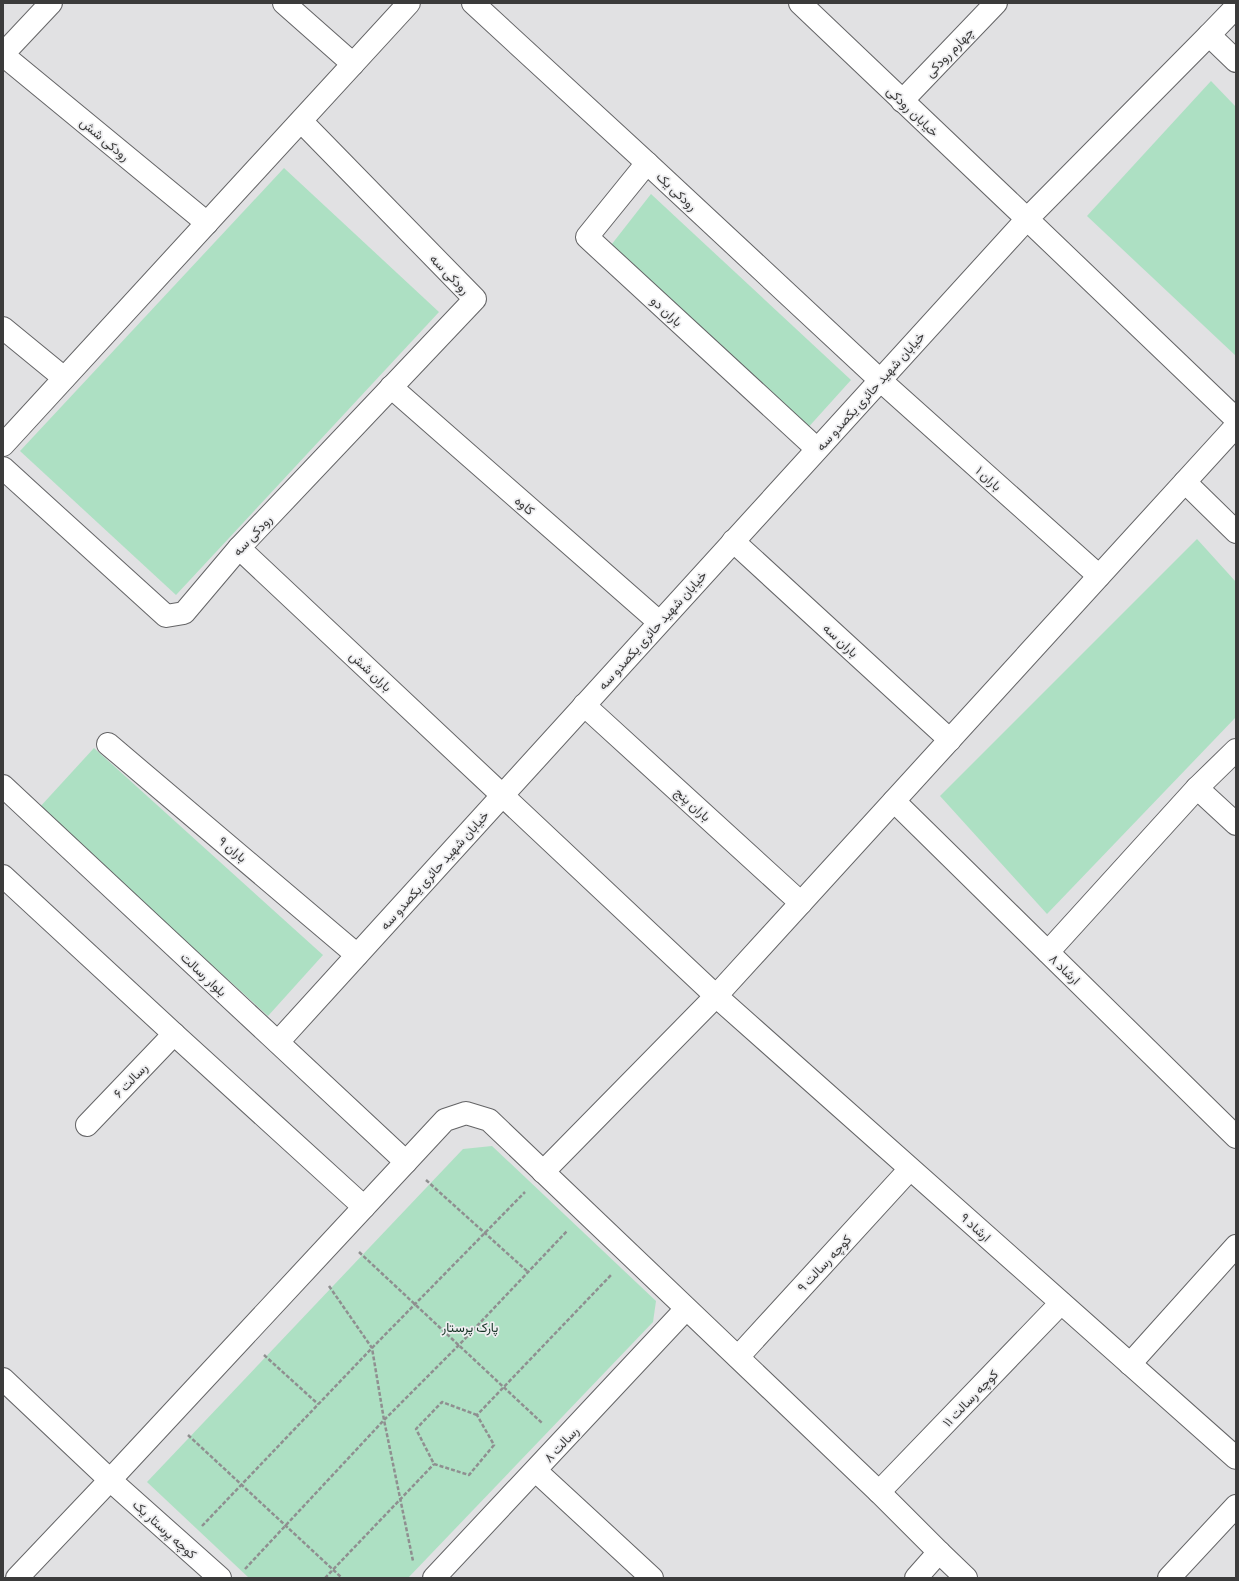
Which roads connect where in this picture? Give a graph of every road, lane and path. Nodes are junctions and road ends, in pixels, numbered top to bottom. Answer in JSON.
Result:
{"nodes":[{"id":1,"x":51,"y":3,"type":"edge"},
{"id":2,"x":284,"y":3,"type":"edge"},
{"id":3,"x":409,"y":3,"type":"edge"},
{"id":4,"x":473,"y":3,"type":"edge"},
{"id":5,"x":800,"y":3,"type":"edge"},
{"id":6,"x":996,"y":3,"type":"edge"},
{"id":7,"x":1236,"y":7,"type":"edge"},
{"id":8,"x":1209,"y":35,"type":"junction"},
{"id":9,"x":3,"y":54,"type":"edge"},
{"id":10,"x":1236,"y":61,"type":"edge"},
{"id":11,"x":353,"y":64,"type":"junction"},
{"id":12,"x":902,"y":101,"type":"junction"},
{"id":13,"x":301,"y":121,"type":"junction"},
{"id":14,"x":647,"y":163,"type":"junction"},
{"id":15,"x":1027,"y":219,"type":"junction"},
{"id":16,"x":207,"y":224,"type":"junction"},
{"id":17,"x":3,"y":328,"type":"edge"},
{"id":18,"x":64,"y":378,"type":"junction"},
{"id":19,"x":880,"y":380,"type":"junction"},
{"id":20,"x":391,"y":387,"type":"junction"},
{"id":21,"x":1236,"y":419,"type":"edge"},
{"id":22,"x":1236,"y":426,"type":"edge"},
{"id":23,"x":3,"y":445,"type":"edge"},
{"id":24,"x":817,"y":449,"type":"junction"},
{"id":25,"x":3,"y":468,"type":"edge"},
{"id":26,"x":1185,"y":482,"type":"junction"},
{"id":27,"x":1236,"y":532,"type":"edge"},
{"id":28,"x":733,"y":540,"type":"junction"},
{"id":29,"x":239,"y":548,"type":"junction"},
{"id":30,"x":1099,"y":576,"type":"junction"},
{"id":31,"x":659,"y":622,"type":"junction"},
{"id":32,"x":584,"y":705,"type":"junction"},
{"id":33,"x":950,"y":740,"type":"junction"},
{"id":34,"x":108,"y":744,"type":"dead end"},
{"id":35,"x":1236,"y":750,"type":"edge"},
{"id":36,"x":3,"y":786,"type":"edge"},
{"id":37,"x":1197,"y":788,"type":"junction"},
{"id":38,"x":503,"y":795,"type":"junction"},
{"id":39,"x":894,"y":801,"type":"junction"},
{"id":40,"x":1236,"y":824,"type":"edge"},
{"id":41,"x":3,"y":876,"type":"edge"},
{"id":42,"x":801,"y":903,"type":"junction"},
{"id":43,"x":1048,"y":952,"type":"junction"},
{"id":44,"x":357,"y":955,"type":"junction"},
{"id":45,"x":716,"y":996,"type":"junction"},
{"id":46,"x":174,"y":1034,"type":"junction"},
{"id":47,"x":278,"y":1042,"type":"junction"},
{"id":48,"x":87,"y":1125,"type":"dead end"},
{"id":49,"x":1236,"y":1136,"type":"edge"},
{"id":50,"x":406,"y":1162,"type":"junction"},
{"id":51,"x":910,"y":1169,"type":"junction"},
{"id":52,"x":544,"y":1172,"type":"junction"},
{"id":53,"x":364,"y":1207,"type":"junction"},
{"id":54,"x":585,"y":1212,"type":"junction"},
{"id":55,"x":484,"y":1233,"type":"junction"},
{"id":56,"x":339,"y":1234,"type":"junction"},
{"id":57,"x":1236,"y":1246,"type":"edge"},
{"id":58,"x":630,"y":1255,"type":"junction"},
{"id":59,"x":313,"y":1262,"type":"junction"},
{"id":60,"x":528,"y":1272,"type":"junction"},
{"id":61,"x":1061,"y":1303,"type":"junction"},
{"id":62,"x":414,"y":1304,"type":"junction"},
{"id":63,"x":686,"y":1309,"type":"junction"},
{"id":64,"x":244,"y":1336,"type":"junction"},
{"id":65,"x":458,"y":1346,"type":"junction"},
{"id":66,"x":372,"y":1348,"type":"junction"},
{"id":67,"x":738,"y":1357,"type":"junction"},
{"id":68,"x":1130,"y":1364,"type":"junction"},
{"id":69,"x":3,"y":1379,"type":"edge"},
{"id":70,"x":503,"y":1387,"type":"junction"},
{"id":71,"x":318,"y":1404,"type":"junction"},
{"id":72,"x":477,"y":1415,"type":"junction"},
{"id":73,"x":169,"y":1417,"type":"junction"},
{"id":74,"x":384,"y":1420,"type":"junction"},
{"id":75,"x":562,"y":1442,"type":"junction"},
{"id":76,"x":1236,"y":1458,"type":"edge"},
{"id":77,"x":434,"y":1464,"type":"junction"},
{"id":78,"x":536,"y":1470,"type":"junction"},
{"id":79,"x":110,"y":1480,"type":"junction"},
{"id":80,"x":241,"y":1484,"type":"junction"},
{"id":81,"x":879,"y":1492,"type":"junction"},
{"id":82,"x":400,"y":1499,"type":"junction"},
{"id":83,"x":1236,"y":1506,"type":"edge"},
{"id":84,"x":286,"y":1526,"type":"junction"},
{"id":85,"x":184,"y":1546,"type":"junction"},
{"id":86,"x":938,"y":1552,"type":"junction"},
{"id":87,"x":413,"y":1564,"type":"dead end"},
{"id":88,"x":334,"y":1569,"type":"junction"},
{"id":89,"x":241,"y":1573,"type":"dead end"},
{"id":90,"x":17,"y":1578,"type":"edge"},
{"id":91,"x":220,"y":1578,"type":"edge"},
{"id":92,"x":325,"y":1578,"type":"edge"},
{"id":93,"x":342,"y":1578,"type":"edge"},
{"id":94,"x":434,"y":1578,"type":"edge"},
{"id":95,"x":652,"y":1578,"type":"edge"},
{"id":96,"x":916,"y":1578,"type":"edge"},
{"id":97,"x":966,"y":1578,"type":"edge"},
{"id":98,"x":1169,"y":1578,"type":"edge"}],
"edges":[{"from":1,"to":9,"type":"street"},
{"from":2,"to":11,"type":"street"},
{"from":3,"to":11,"type":"street"},
{"from":4,"to":14,"type":"street","name":"رودکی یک"},
{"from":5,"to":12,"type":"street","name":"خیابان رودکی"},
{"from":6,"to":12,"type":"street","name":"چهارم رودکی"},
{"from":7,"to":8,"type":"street","name":"خیابان شهید حائری یکصدو سه"},
{"from":8,"to":10,"type":"street"},
{"from":8,"to":15,"type":"street","name":"خیابان شهید حائری یکصدو سه"},
{"from":9,"to":16,"type":"street","name":"رودکی شش"},
{"from":11,"to":13,"type":"street"},
{"from":12,"to":15,"type":"street","name":"خیابان رودکی"},
{"from":13,"to":16,"type":"street"},
{"from":13,"to":20,"type":"street","name":"رودکی سه"},
{"from":14,"to":19,"type":"street","name":"رودکی یک"},
{"from":14,"to":24,"type":"street","name":"باران دو"},
{"from":15,"to":19,"type":"street","name":"خیابان شهید حائری یکصدو سه"},
{"from":15,"to":21,"type":"street","name":"خیابان رودکی"},
{"from":16,"to":18,"type":"street"},
{"from":17,"to":18,"type":"street"},
{"from":18,"to":23,"type":"street"},
{"from":19,"to":24,"type":"street","name":"خیابان شهید حائری یکصدو سه"},
{"from":19,"to":30,"type":"street","name":"باران ۱"},
{"from":20,"to":29,"type":"street","name":"رودکی سه"},
{"from":20,"to":31,"type":"street","name":"کاوه"},
{"from":22,"to":26,"type":"street"},
{"from":24,"to":28,"type":"street","name":"خیابان شهید حائری یکصدو سه"},
{"from":25,"to":29,"type":"street","name":"رودکی سه"},
{"from":26,"to":27,"type":"street"},
{"from":26,"to":30,"type":"street"},
{"from":28,"to":31,"type":"street","name":"خیابان شهید حائری یکصدو سه"},
{"from":28,"to":33,"type":"street","name":"باران سه"},
{"from":29,"to":38,"type":"street","name":"باران شش"},
{"from":30,"to":33,"type":"street"},
{"from":31,"to":32,"type":"street","name":"خیابان شهید حائری یکصدو سه"},
{"from":32,"to":38,"type":"street","name":"خیابان شهید حائری یکصدو سه"},
{"from":32,"to":42,"type":"street","name":"باران پنج"},
{"from":33,"to":39,"type":"street"},
{"from":34,"to":44,"type":"street","name":"باران ۹"},
{"from":35,"to":37,"type":"street"},
{"from":36,"to":47,"type":"street","name":"بلوار رسالت"},
{"from":37,"to":40,"type":"street"},
{"from":37,"to":43,"type":"street"},
{"from":38,"to":44,"type":"street","name":"خیابان شهید حائری یکصدو سه"},
{"from":38,"to":45,"type":"street","name":"باران شش"},
{"from":39,"to":42,"type":"street"},
{"from":39,"to":43,"type":"street","name":"ارشاد ۸"},
{"from":41,"to":46,"type":"street"},
{"from":42,"to":45,"type":"street"},
{"from":43,"to":49,"type":"street","name":"ارشاد ۸"},
{"from":44,"to":47,"type":"street","name":"خیابان شهید حائری یکصدو سه"},
{"from":45,"to":51,"type":"street","name":"ارشاد ۹"},
{"from":45,"to":52,"type":"street"},
{"from":46,"to":48,"type":"street","name":"رسالت ۶"},
{"from":46,"to":53,"type":"street"},
{"from":47,"to":50,"type":"street","name":"بلوار رسالت"},
{"from":50,"to":52,"type":"street"},
{"from":50,"to":53,"type":"street"},
{"from":50,"to":55,"type":"path"},
{"from":51,"to":61,"type":"street","name":"ارشاد ۹"},
{"from":51,"to":67,"type":"street","name":"کوچه رسالت ۹"},
{"from":52,"to":54,"type":"street"},
{"from":52,"to":55,"type":"path"},
{"from":53,"to":56,"type":"street"},
{"from":54,"to":58,"type":"street"},
{"from":54,"to":60,"type":"path"},
{"from":55,"to":60,"type":"path"},
{"from":55,"to":62,"type":"path"},
{"from":56,"to":59,"type":"street"},
{"from":56,"to":62,"type":"path"},
{"from":57,"to":68,"type":"street"},
{"from":58,"to":63,"type":"street"},
{"from":58,"to":70,"type":"path"},
{"from":59,"to":64,"type":"street"},
{"from":59,"to":66,"type":"path"},
{"from":60,"to":65,"type":"path"},
{"from":61,"to":68,"type":"street","name":"ارشاد ۹"},
{"from":61,"to":81,"type":"street","name":"کوچه رسالت ۱۱"},
{"from":62,"to":65,"type":"path"},
{"from":62,"to":66,"type":"path"},
{"from":63,"to":67,"type":"street"},
{"from":63,"to":75,"type":"street","name":"رسالت ۸"},
{"from":64,"to":71,"type":"path"},
{"from":64,"to":73,"type":"street"},
{"from":65,"to":70,"type":"path"},
{"from":65,"to":74,"type":"path"},
{"from":66,"to":71,"type":"path"},
{"from":66,"to":74,"type":"path"},
{"from":67,"to":81,"type":"street"},
{"from":68,"to":76,"type":"street","name":"ارشاد ۹"},
{"from":69,"to":79,"type":"street","name":"کوچه پرستار یک"},
{"from":70,"to":72,"type":"path"},
{"from":70,"to":75,"type":"path"},
{"from":71,"to":80,"type":"path"},
{"from":72,"to":77,"type":"path"},
{"from":72,"to":77,"type":"path"},
{"from":73,"to":79,"type":"street"},
{"from":73,"to":80,"type":"path"},
{"from":74,"to":82,"type":"path"},
{"from":74,"to":84,"type":"path"},
{"from":75,"to":78,"type":"street","name":"رسالت ۸"},
{"from":77,"to":82,"type":"path"},
{"from":78,"to":94,"type":"street","name":"رسالت ۸"},
{"from":78,"to":95,"type":"street"},
{"from":79,"to":85,"type":"street","name":"کوچه پرستار یک"},
{"from":79,"to":90,"type":"street"},
{"from":80,"to":84,"type":"path"},
{"from":80,"to":85,"type":"path"},
{"from":81,"to":86,"type":"street"},
{"from":82,"to":87,"type":"path"},
{"from":82,"to":88,"type":"path"},
{"from":83,"to":98,"type":"street"},
{"from":84,"to":88,"type":"path"},
{"from":84,"to":89,"type":"path"},
{"from":85,"to":91,"type":"street","name":"کوچه پرستار یک"},
{"from":86,"to":96,"type":"street"},
{"from":86,"to":97,"type":"street"},
{"from":88,"to":92,"type":"path"},
{"from":88,"to":93,"type":"path"}]}
